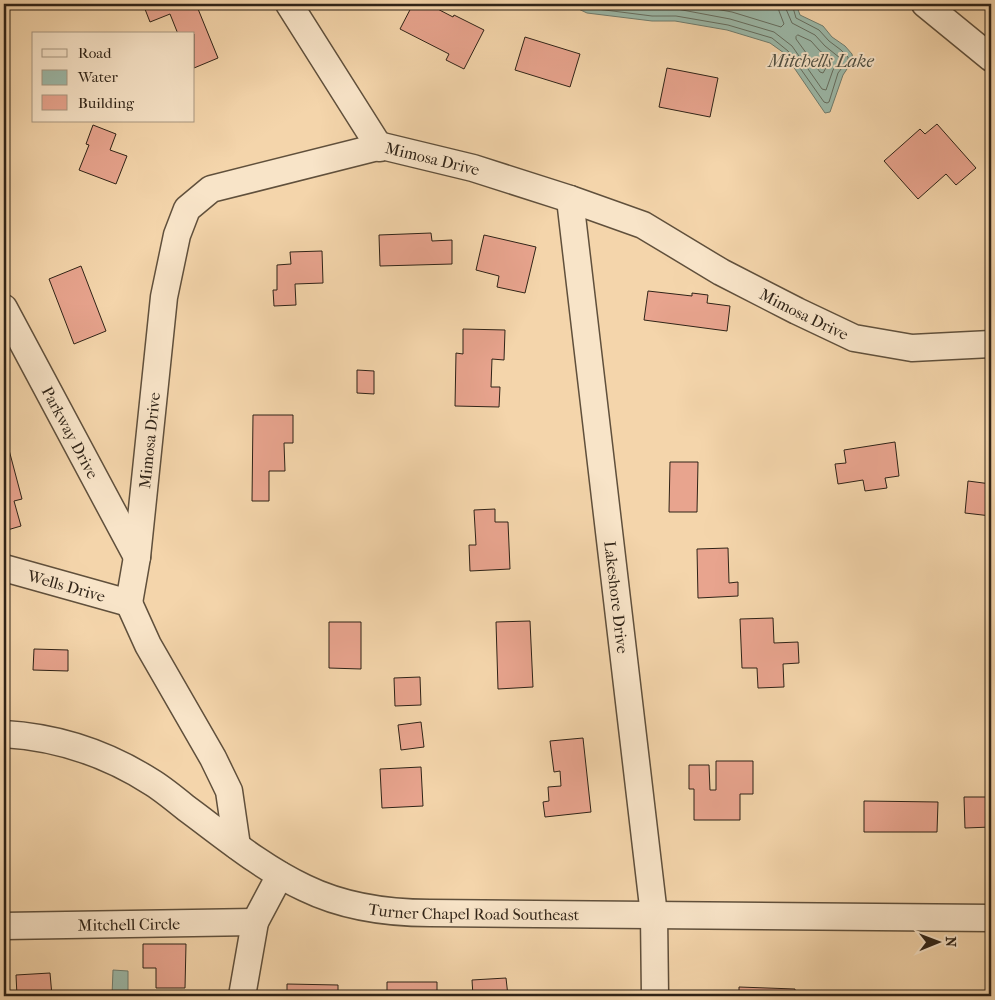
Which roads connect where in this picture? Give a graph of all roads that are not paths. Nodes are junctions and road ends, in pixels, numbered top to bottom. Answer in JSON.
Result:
{"nodes":[{"id":1,"x":289,"y":4,"type":"edge"},
{"id":2,"x":925,"y":4,"type":"edge"},
{"id":3,"x":991,"y":58,"type":"edge"},
{"id":4,"x":380,"y":148,"type":"junction"},
{"id":5,"x":570,"y":199,"type":"junction"},
{"id":6,"x":4,"y":308,"type":"edge"},
{"id":7,"x":991,"y":344,"type":"edge"},
{"id":8,"x":137,"y":557,"type":"junction"},
{"id":9,"x":4,"y":568,"type":"edge"},
{"id":10,"x":129,"y":603,"type":"junction"},
{"id":11,"x":4,"y":734,"type":"edge"},
{"id":12,"x":237,"y":846,"type":"junction"},
{"id":13,"x":280,"y":875,"type":"junction"},
{"id":14,"x":654,"y":915,"type":"junction"},
{"id":15,"x":991,"y":918,"type":"edge"},
{"id":16,"x":254,"y":922,"type":"junction"},
{"id":17,"x":4,"y":926,"type":"edge"},
{"id":18,"x":242,"y":996,"type":"edge"},
{"id":19,"x":655,"y":996,"type":"edge"}],
"edges":[{"from":1,"to":4,"type":"street"},
{"from":2,"to":3,"type":"street"},
{"from":4,"to":5,"type":"street","name":"Mimosa Drive"},
{"from":4,"to":8,"type":"street","name":"Mimosa Drive"},
{"from":5,"to":7,"type":"street","name":"Mimosa Drive"},
{"from":5,"to":14,"type":"street","name":"Lakeshore Drive"},
{"from":6,"to":8,"type":"street","name":"Parkway Drive"},
{"from":8,"to":10,"type":"street","name":"Mimosa Drive"},
{"from":9,"to":10,"type":"street","name":"Wells Drive"},
{"from":10,"to":12,"type":"street"},
{"from":11,"to":12,"type":"street","name":"Turner Chapel Road Southeast"},
{"from":12,"to":13,"type":"street","name":"Turner Chapel Road Southeast"},
{"from":13,"to":14,"type":"street","name":"Turner Chapel Road Southeast"},
{"from":13,"to":16,"type":"street"},
{"from":14,"to":15,"type":"street","name":"Turner Chapel Road Southeast"},
{"from":14,"to":19,"type":"street","name":"Lakeshore Drive"},
{"from":16,"to":17,"type":"street","name":"Mitchell Circle"},
{"from":16,"to":18,"type":"street"}]}
